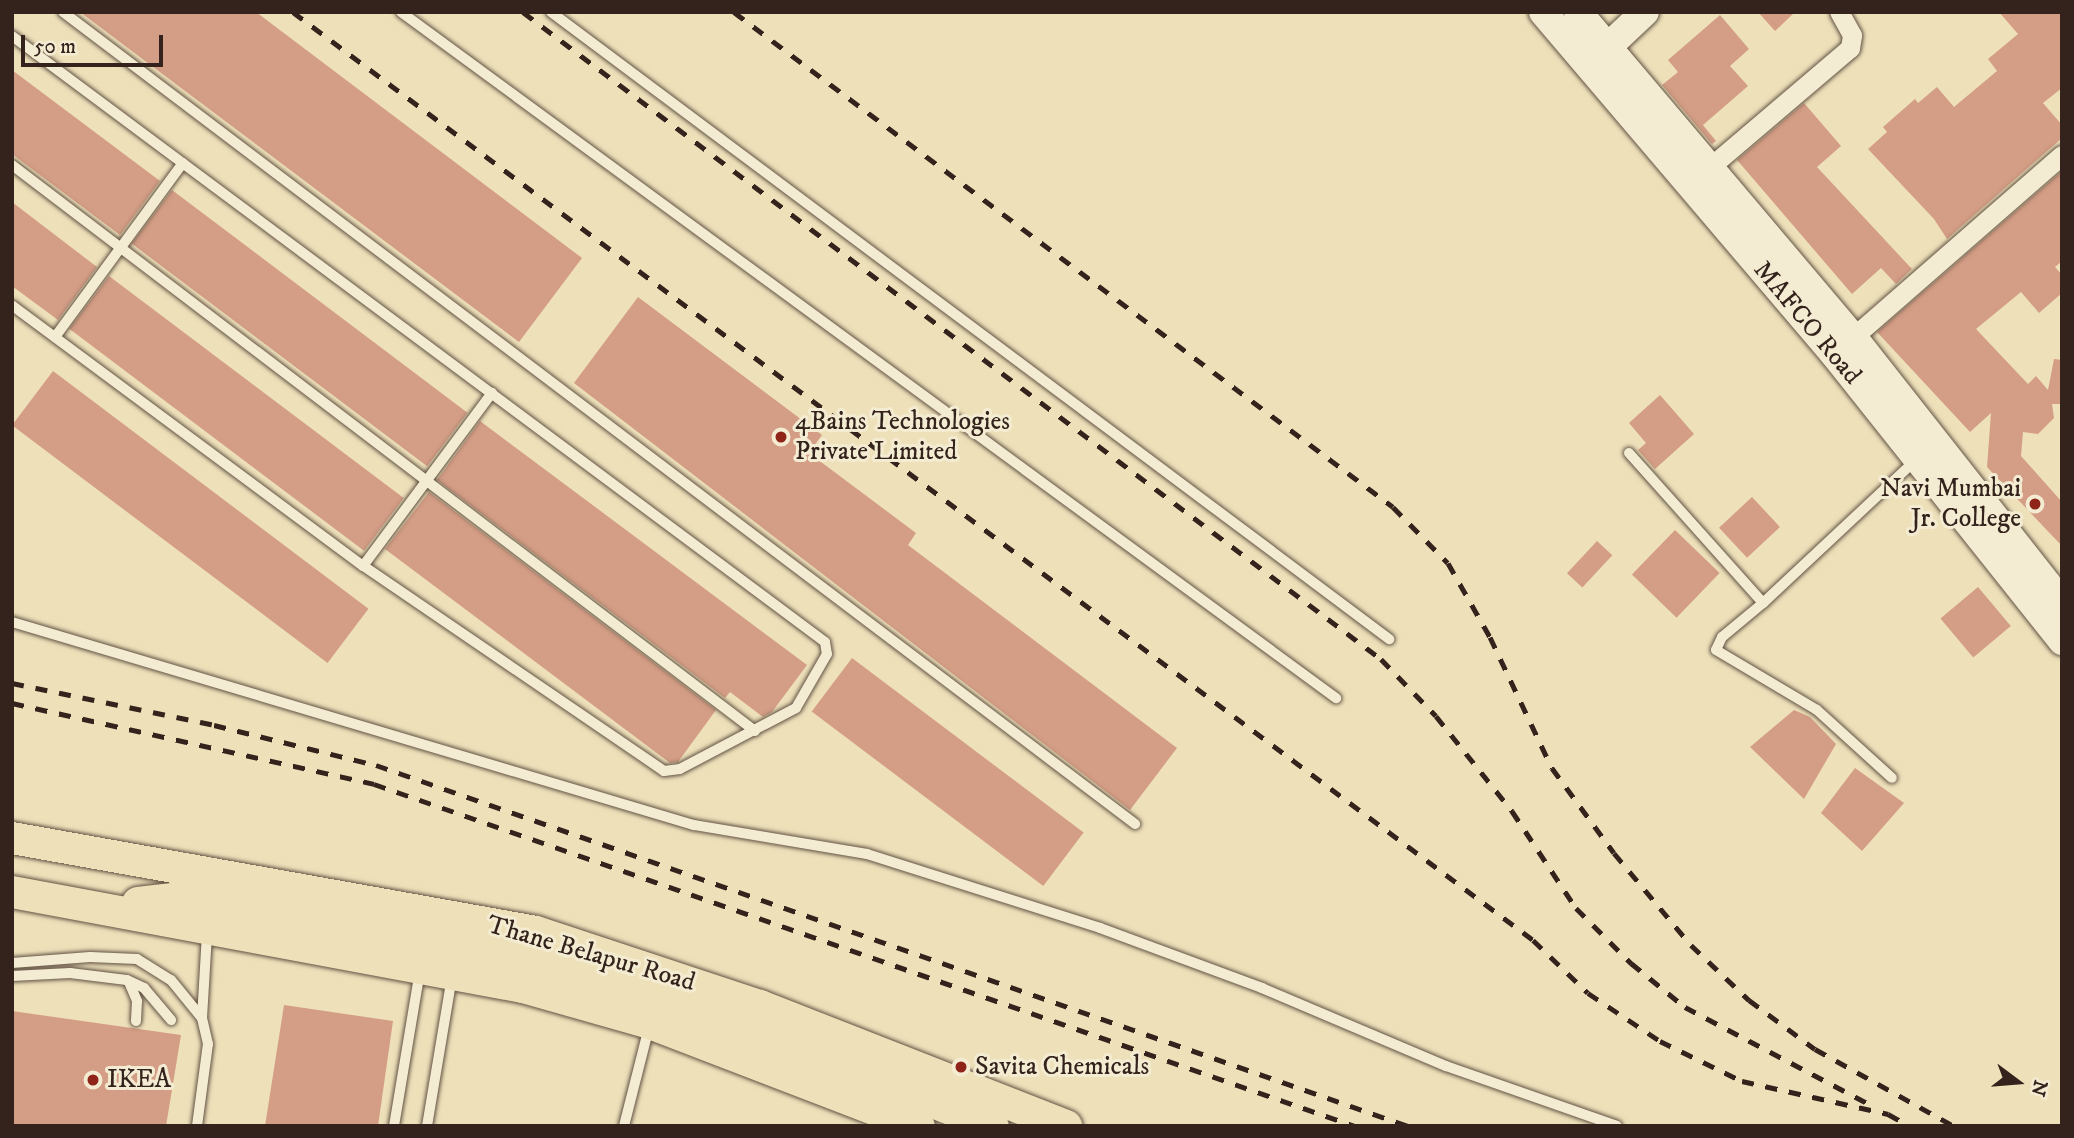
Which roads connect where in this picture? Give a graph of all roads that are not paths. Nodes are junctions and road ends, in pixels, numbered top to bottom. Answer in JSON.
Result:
{"nodes":[{"id":1,"x":63,"y":12,"type":"edge"},
{"id":2,"x":401,"y":12,"type":"edge"},
{"id":3,"x":551,"y":12,"type":"edge"},
{"id":4,"x":1543,"y":12,"type":"edge"},
{"id":5,"x":1646,"y":12,"type":"edge"},
{"id":6,"x":1839,"y":12,"type":"edge"},
{"id":7,"x":1577,"y":19,"type":"edge"},
{"id":8,"x":12,"y":36,"type":"edge"},
{"id":9,"x":1599,"y":55,"type":"junction"},
{"id":10,"x":2062,"y":155,"type":"edge"},
{"id":11,"x":183,"y":163,"type":"junction"},
{"id":12,"x":12,"y":165,"type":"edge"},
{"id":13,"x":1710,"y":167,"type":"junction"},
{"id":14,"x":121,"y":247,"type":"junction"},
{"id":15,"x":12,"y":305,"type":"edge"},
{"id":16,"x":55,"y":337,"type":"junction"},
{"id":17,"x":1843,"y":345,"type":"junction"},
{"id":18,"x":492,"y":393,"type":"junction"},
{"id":19,"x":1926,"y":450,"type":"junction"},
{"id":20,"x":1629,"y":453,"type":"dead end"},
{"id":21,"x":427,"y":480,"type":"junction"},
{"id":22,"x":363,"y":566,"type":"junction"},
{"id":23,"x":1763,"y":603,"type":"junction"},
{"id":24,"x":2062,"y":603,"type":"edge"},
{"id":25,"x":12,"y":622,"type":"edge"},
{"id":26,"x":1389,"y":639,"type":"dead end"},
{"id":27,"x":2062,"y":641,"type":"edge"},
{"id":28,"x":1336,"y":698,"type":"dead end"},
{"id":29,"x":755,"y":730,"type":"junction"},
{"id":30,"x":1892,"y":778,"type":"dead end"},
{"id":31,"x":1135,"y":824,"type":"dead end"},
{"id":32,"x":12,"y":838,"type":"edge"},
{"id":33,"x":12,"y":892,"type":"edge"},
{"id":34,"x":105,"y":907,"type":"junction"},
{"id":35,"x":207,"y":926,"type":"junction"},
{"id":36,"x":12,"y":963,"type":"edge"},
{"id":37,"x":421,"y":966,"type":"junction"},
{"id":38,"x":453,"y":973,"type":"junction"},
{"id":39,"x":12,"y":976,"type":"edge"},
{"id":40,"x":127,"y":980,"type":"junction"},
{"id":41,"x":202,"y":1017,"type":"junction"},
{"id":42,"x":171,"y":1020,"type":"dead end"},
{"id":43,"x":136,"y":1021,"type":"dead end"},
{"id":44,"x":650,"y":1023,"type":"junction"},
{"id":45,"x":197,"y":1126,"type":"edge"},
{"id":46,"x":394,"y":1126,"type":"edge"},
{"id":47,"x":427,"y":1126,"type":"edge"},
{"id":48,"x":624,"y":1126,"type":"edge"},
{"id":49,"x":919,"y":1126,"type":"edge"},
{"id":50,"x":993,"y":1126,"type":"edge"},
{"id":51,"x":1066,"y":1126,"type":"edge"},
{"id":52,"x":1617,"y":1126,"type":"edge"}],
"edges":[{"from":1,"to":31,"type":"lane"},
{"from":2,"to":28,"type":"lane"},
{"from":3,"to":26,"type":"lane"},
{"from":4,"to":7,"type":"main road","name":"MAFCO Road"},
{"from":5,"to":9,"type":"main road"},
{"from":6,"to":13,"type":"street"},
{"from":7,"to":9,"type":"main road","name":"MAFCO Road"},
{"from":8,"to":11,"type":"lane"},
{"from":9,"to":13,"type":"main road","name":"MAFCO Road"},
{"from":9,"to":17,"type":"main road","name":"MAFCO Road"},
{"from":10,"to":17,"type":"street"},
{"from":11,"to":14,"type":"lane"},
{"from":11,"to":18,"type":"lane"},
{"from":12,"to":14,"type":"lane"},
{"from":13,"to":17,"type":"main road","name":"MAFCO Road"},
{"from":14,"to":16,"type":"lane"},
{"from":14,"to":21,"type":"lane"},
{"from":15,"to":16,"type":"lane"},
{"from":16,"to":22,"type":"lane"},
{"from":17,"to":19,"type":"main road","name":"MAFCO Road"},
{"from":18,"to":21,"type":"lane"},
{"from":18,"to":29,"type":"lane"},
{"from":19,"to":23,"type":"lane"},
{"from":19,"to":24,"type":"main road","name":"MAFCO Road"},
{"from":19,"to":27,"type":"main road","name":"MAFCO Road"},
{"from":20,"to":23,"type":"lane"},
{"from":21,"to":22,"type":"lane"},
{"from":21,"to":29,"type":"lane"},
{"from":22,"to":29,"type":"lane"},
{"from":23,"to":30,"type":"lane"},
{"from":25,"to":52,"type":"lane"},
{"from":32,"to":51,"type":"main road","name":"Thane Belapur Road"},
{"from":33,"to":34,"type":"main road"},
{"from":34,"to":35,"type":"main road"},
{"from":34,"to":50,"type":"main road"},
{"from":35,"to":37,"type":"main road"},
{"from":35,"to":41,"type":"lane"},
{"from":36,"to":41,"type":"lane"},
{"from":37,"to":38,"type":"main road"},
{"from":37,"to":46,"type":"lane"},
{"from":38,"to":44,"type":"main road"},
{"from":38,"to":47,"type":"lane"},
{"from":39,"to":40,"type":"lane"},
{"from":40,"to":42,"type":"lane"},
{"from":40,"to":43,"type":"lane"},
{"from":41,"to":45,"type":"lane"},
{"from":44,"to":48,"type":"lane"},
{"from":44,"to":49,"type":"main road"}]}
